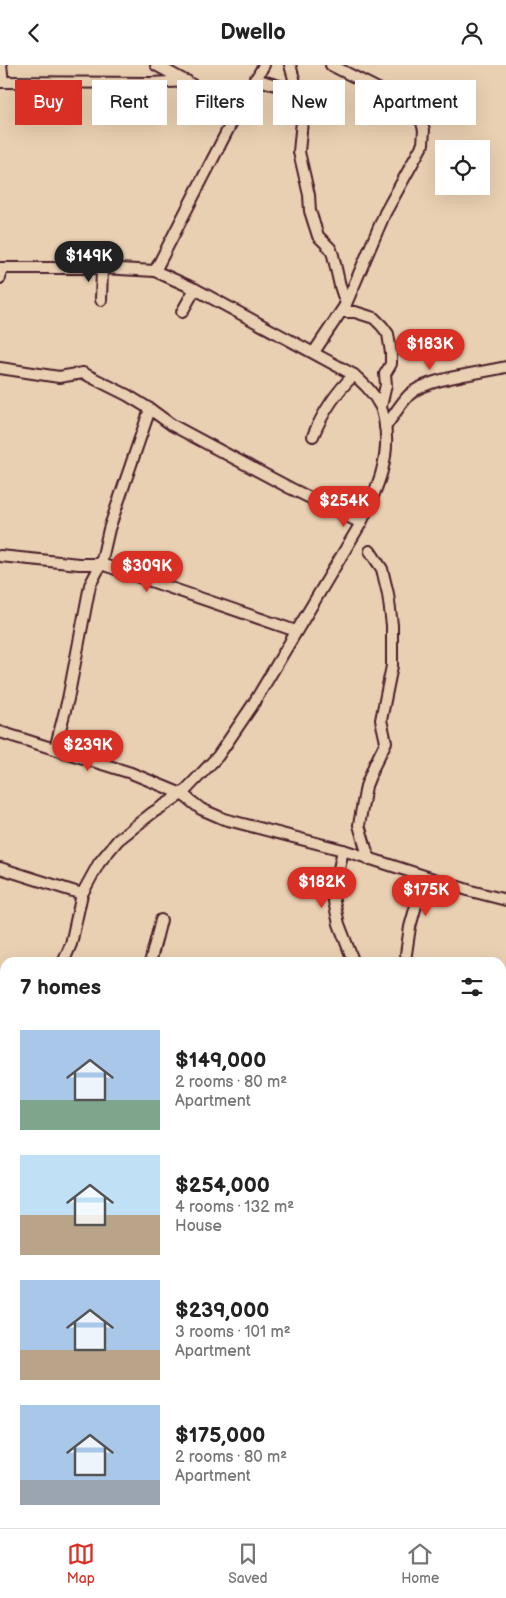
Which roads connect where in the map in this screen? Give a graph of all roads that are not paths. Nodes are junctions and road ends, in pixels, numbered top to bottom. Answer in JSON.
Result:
{"nodes":[{"id":1,"x":1,"y":65,"type":"edge"},
{"id":2,"x":156,"y":65,"type":"edge"},
{"id":3,"x":264,"y":65,"type":"edge"},
{"id":4,"x":290,"y":65,"type":"edge"},
{"id":5,"x":331,"y":65,"type":"edge"},
{"id":6,"x":255,"y":79,"type":"joint"},
{"id":7,"x":185,"y":80,"type":"edge"},
{"id":8,"x":293,"y":80,"type":"edge"},
{"id":9,"x":1,"y":82,"type":"edge"},
{"id":10,"x":177,"y":82,"type":"edge"},
{"id":11,"x":273,"y":84,"type":"edge"},
{"id":12,"x":230,"y":125,"type":"edge"},
{"id":13,"x":302,"y":125,"type":"edge"},
{"id":14,"x":102,"y":267,"type":"junction"},
{"id":15,"x":0,"y":271,"type":"edge"},
{"id":16,"x":155,"y":271,"type":"junction"},
{"id":17,"x":194,"y":289,"type":"junction"},
{"id":18,"x":101,"y":300,"type":"dead end"},
{"id":19,"x":343,"y":308,"type":"junction"},
{"id":20,"x":182,"y":312,"type":"dead end"},
{"id":21,"x":314,"y":352,"type":"junction"},
{"id":22,"x":506,"y":367,"type":"edge"},
{"id":23,"x":0,"y":368,"type":"edge"},
{"id":24,"x":354,"y":375,"type":"junction"},
{"id":25,"x":381,"y":406,"type":"junction"},
{"id":26,"x":150,"y":409,"type":"junction"},
{"id":27,"x":385,"y":427,"type":"junction"},
{"id":28,"x":313,"y":436,"type":"dead end"},
{"id":29,"x":362,"y":523,"type":"junction"},
{"id":30,"x":370,"y":551,"type":"dead end"},
{"id":31,"x":0,"y":556,"type":"edge"},
{"id":32,"x":100,"y":564,"type":"junction"},
{"id":33,"x":296,"y":631,"type":"junction"},
{"id":34,"x":0,"y":732,"type":"edge"},
{"id":35,"x":55,"y":749,"type":"junction"},
{"id":36,"x":182,"y":794,"type":"junction"},
{"id":37,"x":343,"y":850,"type":"junction"},
{"id":38,"x":369,"y":859,"type":"junction"},
{"id":39,"x":0,"y":868,"type":"edge"},
{"id":40,"x":424,"y":877,"type":"junction"},
{"id":41,"x":82,"y":894,"type":"junction"},
{"id":42,"x":506,"y":900,"type":"edge"},
{"id":43,"x":161,"y":920,"type":"dead end"},
{"id":44,"x":406,"y":954,"type":"dead end"},
{"id":45,"x":66,"y":957,"type":"edge"},
{"id":46,"x":152,"y":957,"type":"edge"},
{"id":47,"x":352,"y":957,"type":"edge"}],
"edges":[{"from":1,"to":9,"type":"street"},
{"from":2,"to":7,"type":"street"},
{"from":3,"to":6,"type":"street"},
{"from":4,"to":8,"type":"street"},
{"from":5,"to":19,"type":"street"},
{"from":6,"to":11,"type":"street"},
{"from":9,"to":10,"type":"street"},
{"from":12,"to":16,"type":"street"},
{"from":13,"to":19,"type":"street"},
{"from":14,"to":15,"type":"street"},
{"from":14,"to":16,"type":"street"},
{"from":14,"to":18,"type":"street"},
{"from":16,"to":17,"type":"street"},
{"from":17,"to":20,"type":"street"},
{"from":17,"to":21,"type":"street"},
{"from":19,"to":21,"type":"street"},
{"from":19,"to":25,"type":"street"},
{"from":21,"to":24,"type":"street"},
{"from":22,"to":27,"type":"street"},
{"from":23,"to":26,"type":"street"},
{"from":24,"to":25,"type":"street"},
{"from":24,"to":28,"type":"street"},
{"from":25,"to":27,"type":"street"},
{"from":26,"to":29,"type":"street"},
{"from":26,"to":32,"type":"street"},
{"from":27,"to":29,"type":"street"},
{"from":29,"to":33,"type":"street"},
{"from":30,"to":38,"type":"street"},
{"from":31,"to":32,"type":"street"},
{"from":32,"to":33,"type":"street"},
{"from":32,"to":35,"type":"street"},
{"from":33,"to":36,"type":"street"},
{"from":34,"to":35,"type":"street"},
{"from":35,"to":36,"type":"street"},
{"from":36,"to":37,"type":"street"},
{"from":36,"to":41,"type":"street"},
{"from":37,"to":38,"type":"street"},
{"from":37,"to":47,"type":"street"},
{"from":38,"to":40,"type":"street"},
{"from":39,"to":41,"type":"street"},
{"from":40,"to":42,"type":"street"},
{"from":40,"to":44,"type":"street"},
{"from":41,"to":45,"type":"street"},
{"from":43,"to":46,"type":"street"}]}
